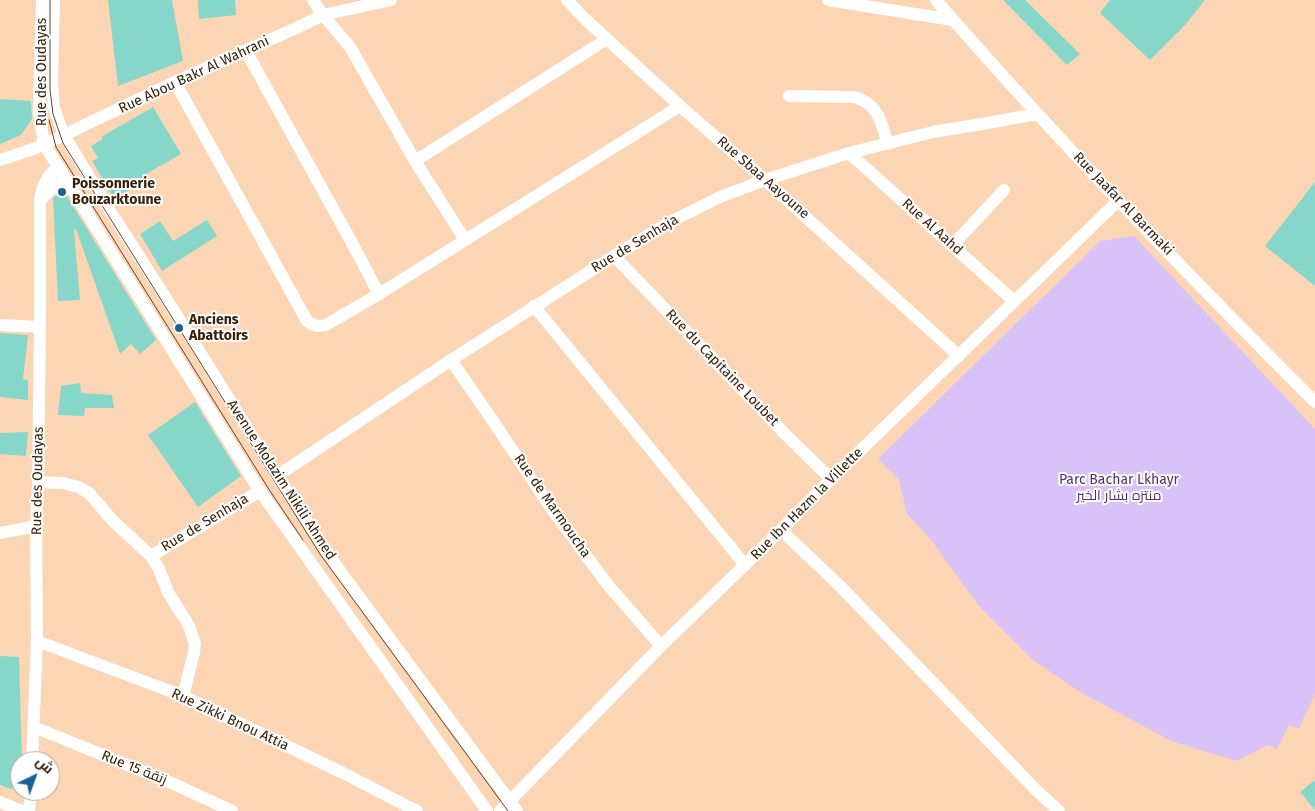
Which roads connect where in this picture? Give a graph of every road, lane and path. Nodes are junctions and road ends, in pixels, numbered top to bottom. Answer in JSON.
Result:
{"nodes":[{"id":1,"x":42,"y":0,"type":"edge"},
{"id":2,"x":54,"y":0,"type":"edge"},
{"id":3,"x":313,"y":0,"type":"edge"},
{"id":4,"x":391,"y":0,"type":"edge"},
{"id":5,"x":567,"y":0,"type":"edge"},
{"id":6,"x":828,"y":0,"type":"edge"},
{"id":7,"x":936,"y":0,"type":"edge"},
{"id":8,"x":323,"y":15,"type":"junction"},
{"id":9,"x":953,"y":20,"type":"junction"},
{"id":10,"x":607,"y":39,"type":"junction"},
{"id":11,"x":246,"y":51,"type":"junction"},
{"id":12,"x":175,"y":82,"type":"junction"},
{"id":13,"x":789,"y":96,"type":"dead end"},
{"id":14,"x":680,"y":106,"type":"junction"},
{"id":15,"x":1037,"y":114,"type":"junction"},
{"id":16,"x":64,"y":135,"type":"junction"},
{"id":17,"x":44,"y":144,"type":"junction"},
{"id":18,"x":888,"y":144,"type":"junction"},
{"id":19,"x":849,"y":153,"type":"junction"},
{"id":20,"x":0,"y":160,"type":"edge"},
{"id":21,"x":415,"y":161,"type":"junction"},
{"id":22,"x":58,"y":167,"type":"junction"},
{"id":23,"x":66,"y":179,"type":"junction"},
{"id":24,"x":766,"y":180,"type":"junction"},
{"id":25,"x":1004,"y":190,"type":"dead end"},
{"id":26,"x":1119,"y":200,"type":"junction"},
{"id":27,"x":40,"y":202,"type":"junction"},
{"id":28,"x":465,"y":240,"type":"junction"},
{"id":29,"x":952,"y":246,"type":"junction"},
{"id":30,"x":614,"y":256,"type":"junction"},
{"id":31,"x":378,"y":294,"type":"junction"},
{"id":32,"x":1014,"y":302,"type":"junction"},
{"id":33,"x":534,"y":306,"type":"junction"},
{"id":34,"x":0,"y":325,"type":"edge"},
{"id":35,"x":40,"y":327,"type":"junction"},
{"id":36,"x":959,"y":356,"type":"junction"},
{"id":37,"x":450,"y":360,"type":"junction"},
{"id":38,"x":1315,"y":402,"type":"edge"},
{"id":39,"x":277,"y":476,"type":"junction"},
{"id":40,"x":831,"y":479,"type":"junction"},
{"id":41,"x":38,"y":482,"type":"junction"},
{"id":42,"x":260,"y":491,"type":"junction"},
{"id":43,"x":36,"y":526,"type":"junction"},
{"id":44,"x":781,"y":530,"type":"junction"},
{"id":45,"x":0,"y":533,"type":"edge"},
{"id":46,"x":151,"y":556,"type":"junction"},
{"id":47,"x":745,"y":565,"type":"junction"},
{"id":48,"x":37,"y":640,"type":"junction"},
{"id":49,"x":661,"y":646,"type":"junction"},
{"id":50,"x":183,"y":696,"type":"junction"},
{"id":51,"x":34,"y":727,"type":"junction"},
{"id":52,"x":33,"y":751,"type":"edge"},
{"id":53,"x":0,"y":802,"type":"edge"},
{"id":54,"x":513,"y":806,"type":"edge"},
{"id":55,"x":22,"y":811,"type":"edge"},
{"id":56,"x":232,"y":811,"type":"edge"},
{"id":57,"x":416,"y":811,"type":"edge"},
{"id":58,"x":487,"y":811,"type":"edge"},
{"id":59,"x":500,"y":811,"type":"edge"},
{"id":60,"x":1059,"y":811,"type":"edge"}],
"edges":[{"from":1,"to":17,"type":"street","name":"Rue des Oudayas"},
{"from":2,"to":16,"type":"street","name":"Rue des Oudayas"},
{"from":3,"to":8,"type":"street"},
{"from":4,"to":8,"type":"street","name":"Rue Abou Bakr Al Wahrani"},
{"from":5,"to":10,"type":"street","name":"Rue Sbaa Aayoune"},
{"from":6,"to":9,"type":"street"},
{"from":7,"to":9,"type":"street","name":"Rue Jaafar Al Barmaki"},
{"from":8,"to":11,"type":"street","name":"Rue Abou Bakr Al Wahrani"},
{"from":8,"to":21,"type":"street"},
{"from":9,"to":15,"type":"street","name":"Rue Jaafar Al Barmaki"},
{"from":10,"to":14,"type":"street","name":"Rue Sbaa Aayoune"},
{"from":10,"to":21,"type":"street"},
{"from":11,"to":12,"type":"street","name":"Rue Abou Bakr Al Wahrani"},
{"from":11,"to":31,"type":"street"},
{"from":12,"to":16,"type":"street","name":"Rue Abou Bakr Al Wahrani"},
{"from":12,"to":31,"type":"street"},
{"from":13,"to":18,"type":"street"},
{"from":14,"to":24,"type":"street","name":"Rue Sbaa Aayoune"},
{"from":14,"to":28,"type":"street"},
{"from":15,"to":18,"type":"street","name":"Rue de Senhaja"},
{"from":15,"to":26,"type":"street","name":"Rue Jaafar Al Barmaki"},
{"from":16,"to":17,"type":"street","name":"Rue Abou Bakr Al Wahrani"},
{"from":16,"to":39,"type":"street","name":"Avenue Molazim Nikili Ahmed"},
{"from":17,"to":20,"type":"street","name":"Rue Abou Bakr Al Wahrani"},
{"from":17,"to":22,"type":"street","name":"Avenue Molazim Nikili Ahmed"},
{"from":18,"to":19,"type":"street","name":"Rue de Senhaja"},
{"from":19,"to":24,"type":"street","name":"Rue de Senhaja"},
{"from":19,"to":29,"type":"street","name":"Rue Al Aahd"},
{"from":21,"to":28,"type":"street"},
{"from":22,"to":23,"type":"street","name":"Avenue Molazim Nikili Ahmed"},
{"from":22,"to":27,"type":"street","name":"Rue des Oudayas"},
{"from":23,"to":27,"type":"street"},
{"from":23,"to":42,"type":"street","name":"Avenue Molazim Nikili Ahmed"},
{"from":24,"to":30,"type":"street","name":"Rue de Senhaja"},
{"from":24,"to":36,"type":"street","name":"Rue Sbaa Aayoune"},
{"from":25,"to":29,"type":"street"},
{"from":26,"to":32,"type":"street","name":"Rue Ibn Hazm la Villette"},
{"from":26,"to":38,"type":"street","name":"Rue Jaafar Al Barmaki"},
{"from":27,"to":35,"type":"street","name":"Rue des Oudayas"},
{"from":28,"to":31,"type":"street"},
{"from":29,"to":32,"type":"street","name":"Rue Al Aahd"},
{"from":30,"to":33,"type":"street","name":"Rue de Senhaja"},
{"from":30,"to":40,"type":"street","name":"Rue du Capitaine Loubet"},
{"from":32,"to":36,"type":"street","name":"Rue Ibn Hazm la Villette"},
{"from":33,"to":37,"type":"street","name":"Rue de Senhaja"},
{"from":33,"to":47,"type":"street"},
{"from":34,"to":35,"type":"street"},
{"from":35,"to":41,"type":"street","name":"Rue des Oudayas"},
{"from":36,"to":40,"type":"street","name":"Rue Ibn Hazm la Villette"},
{"from":37,"to":39,"type":"street","name":"Rue de Senhaja"},
{"from":37,"to":49,"type":"street","name":"Rue de Marmoucha"},
{"from":39,"to":54,"type":"street","name":"Avenue Molazim Nikili Ahmed"},
{"from":40,"to":44,"type":"street","name":"Rue Ibn Hazm la Villette"},
{"from":41,"to":43,"type":"street","name":"Rue des Oudayas"},
{"from":41,"to":46,"type":"street"},
{"from":42,"to":46,"type":"street","name":"Rue de Senhaja"},
{"from":42,"to":58,"type":"street","name":"Avenue Molazim Nikili Ahmed"},
{"from":43,"to":45,"type":"street"},
{"from":43,"to":48,"type":"street","name":"Rue des Oudayas"},
{"from":44,"to":47,"type":"street","name":"Rue Ibn Hazm la Villette"},
{"from":44,"to":60,"type":"street"},
{"from":46,"to":50,"type":"street"},
{"from":47,"to":49,"type":"street","name":"Rue Ibn Hazm la Villette"},
{"from":48,"to":50,"type":"street","name":"Rue Zikki Bnou Attia"},
{"from":48,"to":51,"type":"street","name":"Rue des Oudayas"},
{"from":49,"to":54,"type":"street","name":"Rue Ibn Hazm la Villette"},
{"from":50,"to":57,"type":"street","name":"Rue Zikki Bnou Attia"},
{"from":51,"to":52,"type":"street","name":"Rue des Oudayas"},
{"from":51,"to":56,"type":"street","name":"Rue 15 زنقة"},
{"from":53,"to":55,"type":"street"},
{"from":54,"to":59,"type":"street","name":"Rue Ibn Hazm la Villette"}]}
